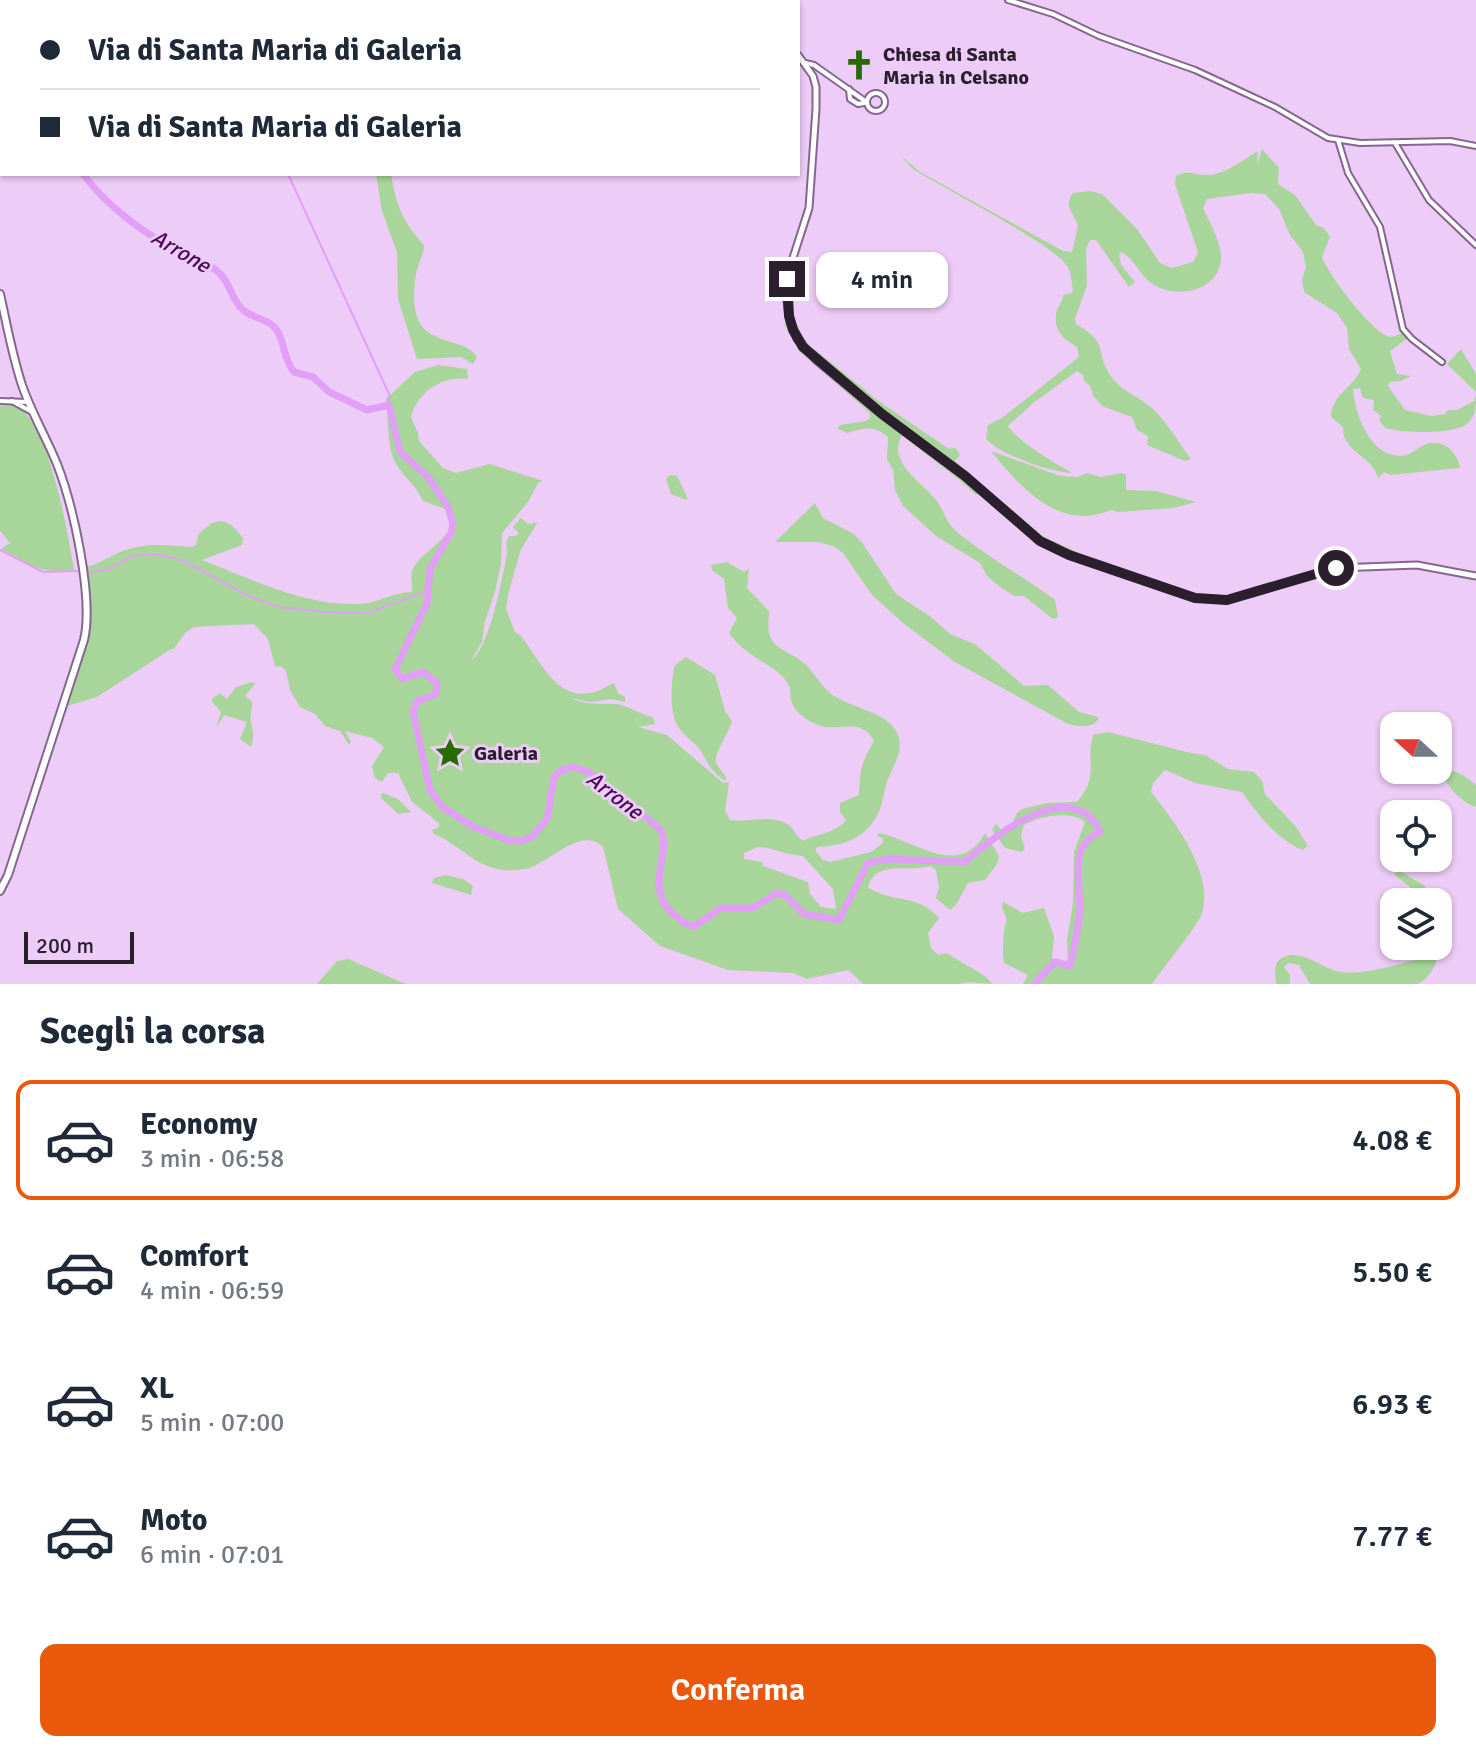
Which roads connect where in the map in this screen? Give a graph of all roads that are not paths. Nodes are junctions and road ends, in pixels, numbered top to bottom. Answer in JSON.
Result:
{"nodes":[{"id":1,"x":1008,"y":0,"type":"edge"},
{"id":2,"x":800,"y":57,"type":"edge"},
{"id":3,"x":805,"y":63,"type":"junction"},
{"id":4,"x":865,"y":102,"type":"junction"},
{"id":5,"x":1338,"y":140,"type":"junction"},
{"id":6,"x":1395,"y":143,"type":"junction"},
{"id":7,"x":1476,"y":146,"type":"edge"},
{"id":8,"x":1476,"y":245,"type":"edge"},
{"id":9,"x":0,"y":294,"type":"edge"},
{"id":10,"x":1442,"y":362,"type":"dead end"},
{"id":11,"x":24,"y":391,"type":"junction"},
{"id":12,"x":10,"y":400,"type":"junction"},
{"id":13,"x":0,"y":401,"type":"edge"},
{"id":14,"x":28,"y":402,"type":"junction"},
{"id":15,"x":34,"y":414,"type":"junction"},
{"id":16,"x":1476,"y":576,"type":"edge"},
{"id":17,"x":0,"y":891,"type":"edge"}],
"edges":[{"from":1,"to":5,"type":"street"},
{"from":2,"to":3,"type":"street"},
{"from":3,"to":4,"type":"street"},
{"from":3,"to":16,"type":"street"},
{"from":4,"to":4,"type":"street"},
{"from":5,"to":6,"type":"street"},
{"from":5,"to":10,"type":"street"},
{"from":6,"to":7,"type":"street"},
{"from":6,"to":8,"type":"street"},
{"from":9,"to":11,"type":"main road"},
{"from":11,"to":12,"type":"street"},
{"from":11,"to":14,"type":"main road"},
{"from":12,"to":13,"type":"street"},
{"from":12,"to":14,"type":"street"},
{"from":12,"to":15,"type":"street"},
{"from":14,"to":15,"type":"main road"},
{"from":15,"to":17,"type":"main road"}]}
